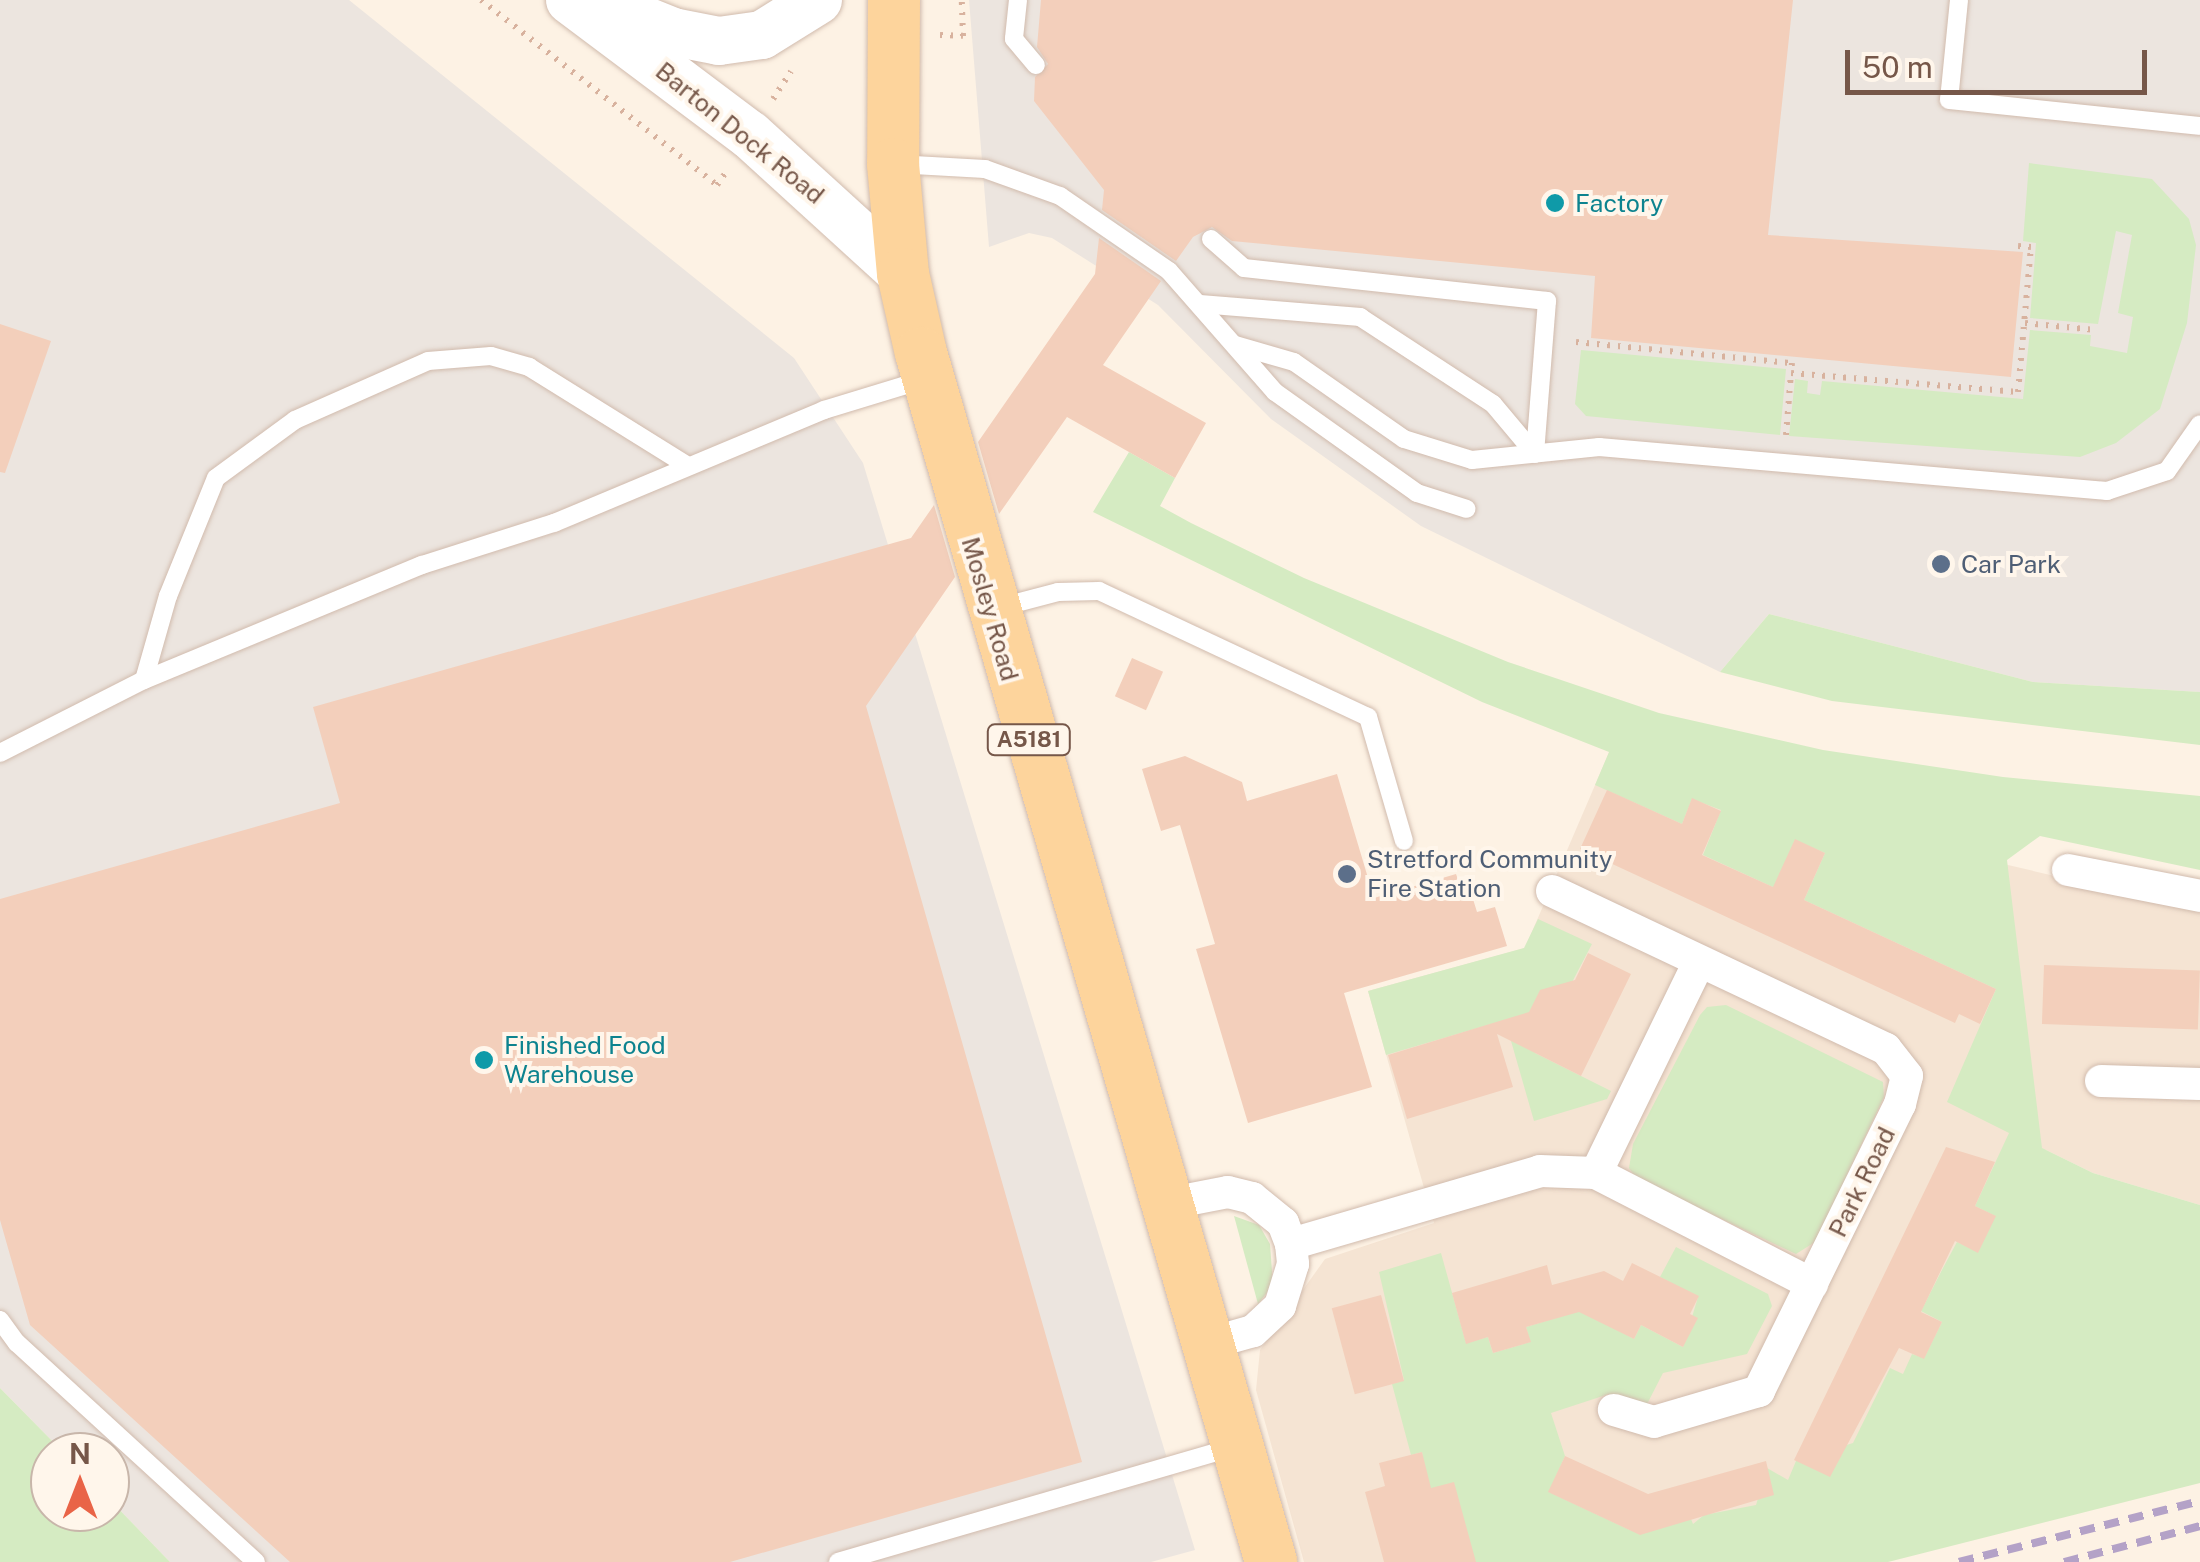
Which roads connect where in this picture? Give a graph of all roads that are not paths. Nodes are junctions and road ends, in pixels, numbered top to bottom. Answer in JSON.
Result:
{"nodes":[{"id":1,"x":570,"y":0,"type":"edge"},
{"id":2,"x":593,"y":0,"type":"edge"},
{"id":3,"x":818,"y":0,"type":"edge"},
{"id":4,"x":894,"y":0,"type":"edge"},
{"id":5,"x":1018,"y":0,"type":"edge"},
{"id":6,"x":1959,"y":0,"type":"edge"},
{"id":7,"x":1036,"y":65,"type":"dead end"},
{"id":8,"x":2200,"y":126,"type":"edge"},
{"id":9,"x":892,"y":164,"type":"junction"},
{"id":10,"x":1211,"y":239,"type":"dead end"},
{"id":11,"x":903,"y":274,"type":"junction"},
{"id":12,"x":1200,"y":304,"type":"junction"},
{"id":13,"x":1235,"y":345,"type":"junction"},
{"id":14,"x":928,"y":378,"type":"junction"},
{"id":15,"x":2200,"y":424,"type":"edge"},
{"id":16,"x":1535,"y":454,"type":"junction"},
{"id":17,"x":688,"y":466,"type":"junction"},
{"id":18,"x":1467,"y":510,"type":"dead end"},
{"id":19,"x":990,"y":610,"type":"junction"},
{"id":20,"x":144,"y":680,"type":"junction"},
{"id":21,"x":0,"y":753,"type":"edge"},
{"id":22,"x":1404,"y":841,"type":"dead end"},
{"id":23,"x":2068,"y":870,"type":"dead end"},
{"id":24,"x":1552,"y":891,"type":"dead end"},
{"id":25,"x":2200,"y":896,"type":"edge"},
{"id":26,"x":1700,"y":962,"type":"junction"},
{"id":27,"x":2101,"y":1081,"type":"dead end"},
{"id":28,"x":2200,"y":1084,"type":"edge"},
{"id":29,"x":1596,"y":1173,"type":"junction"},
{"id":30,"x":1166,"y":1204,"type":"junction"},
{"id":31,"x":1291,"y":1244,"type":"junction"},
{"id":32,"x":1812,"y":1284,"type":"junction"},
{"id":33,"x":0,"y":1320,"type":"edge"},
{"id":34,"x":1207,"y":1344,"type":"junction"},
{"id":35,"x":1614,"y":1410,"type":"dead end"},
{"id":36,"x":1238,"y":1446,"type":"junction"},
{"id":37,"x":256,"y":1562,"type":"edge"},
{"id":38,"x":838,"y":1562,"type":"edge"},
{"id":39,"x":1271,"y":1562,"type":"edge"}],
"edges":[{"from":1,"to":11,"type":"main road","name":"Barton Dock Road"},
{"from":2,"to":3,"type":"main road"},
{"from":4,"to":9,"type":"main road","name":"Mosley Road","number":"A5181"},
{"from":5,"to":7,"type":"lane"},
{"from":6,"to":8,"type":"lane"},
{"from":9,"to":11,"type":"main road","name":"Mosley Road","number":"A5181"},
{"from":9,"to":12,"type":"lane"},
{"from":10,"to":16,"type":"lane"},
{"from":11,"to":14,"type":"main road","name":"Mosley Road","number":"A5181"},
{"from":12,"to":13,"type":"lane"},
{"from":12,"to":16,"type":"lane"},
{"from":13,"to":16,"type":"lane"},
{"from":13,"to":18,"type":"lane"},
{"from":14,"to":17,"type":"lane"},
{"from":14,"to":19,"type":"main road","name":"Mosley Road","number":"A5181"},
{"from":15,"to":16,"type":"lane"},
{"from":17,"to":20,"type":"lane"},
{"from":17,"to":20,"type":"lane"},
{"from":19,"to":22,"type":"lane"},
{"from":19,"to":30,"type":"main road","name":"Mosley Road","number":"A5181"},
{"from":20,"to":21,"type":"lane"},
{"from":23,"to":25,"type":"street"},
{"from":24,"to":26,"type":"street","name":"Park Road"},
{"from":26,"to":29,"type":"street"},
{"from":26,"to":32,"type":"street","name":"Park Road"},
{"from":27,"to":28,"type":"street"},
{"from":29,"to":31,"type":"street"},
{"from":29,"to":32,"type":"street"},
{"from":30,"to":31,"type":"street"},
{"from":30,"to":34,"type":"main road","number":"A5181"},
{"from":31,"to":34,"type":"street"},
{"from":32,"to":35,"type":"street"},
{"from":33,"to":37,"type":"lane"},
{"from":34,"to":36,"type":"main road","number":"A5181"},
{"from":36,"to":38,"type":"lane"},
{"from":36,"to":39,"type":"main road","number":"A5181"}]}
